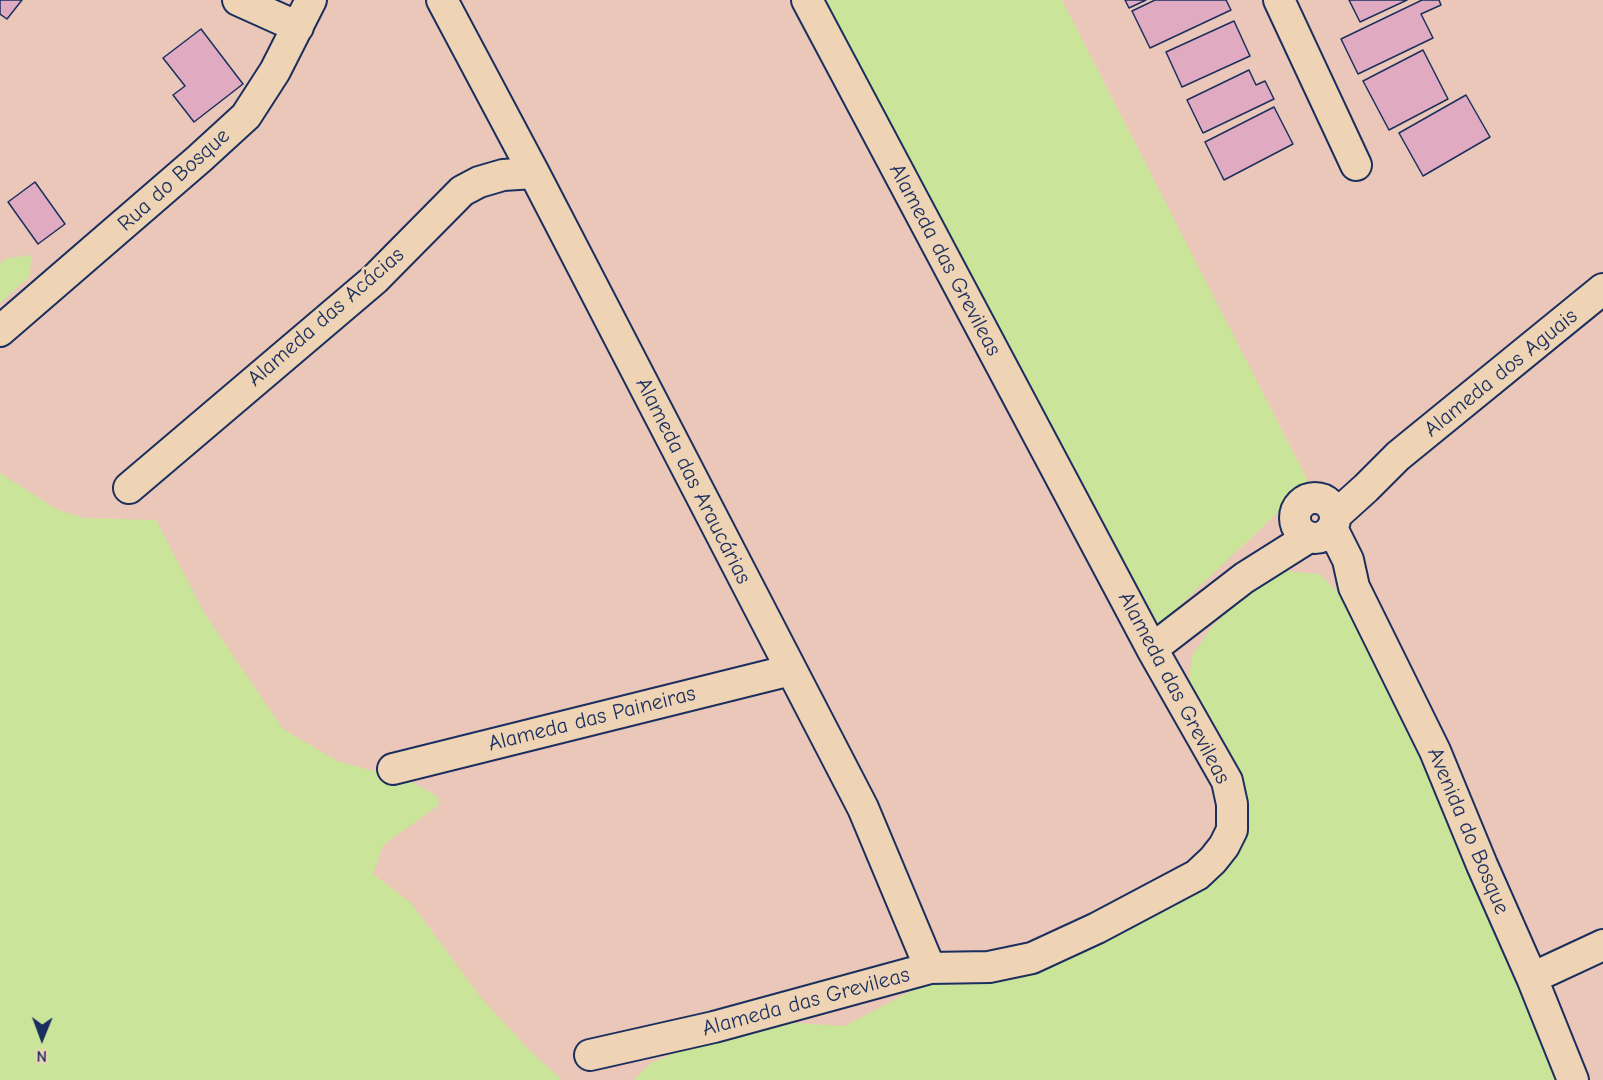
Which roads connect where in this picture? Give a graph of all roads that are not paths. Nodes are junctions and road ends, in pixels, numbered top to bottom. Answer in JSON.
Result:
{"nodes":[{"id":1,"x":238,"y":0,"type":"edge"},
{"id":2,"x":311,"y":0,"type":"edge"},
{"id":3,"x":442,"y":0,"type":"edge"},
{"id":4,"x":807,"y":0,"type":"edge"},
{"id":5,"x":1279,"y":0,"type":"edge"},
{"id":6,"x":298,"y":27,"type":"junction"},
{"id":7,"x":1356,"y":165,"type":"dead end"},
{"id":8,"x":534,"y":173,"type":"junction"},
{"id":9,"x":1603,"y":289,"type":"edge"},
{"id":10,"x":0,"y":331,"type":"edge"},
{"id":11,"x":129,"y":488,"type":"dead end"},
{"id":12,"x":1318,"y":522,"type":"junction"},
{"id":13,"x":1152,"y":649,"type":"junction"},
{"id":14,"x":791,"y":670,"type":"junction"},
{"id":15,"x":393,"y":769,"type":"dead end"},
{"id":16,"x":1603,"y":945,"type":"edge"},
{"id":17,"x":930,"y":968,"type":"junction"},
{"id":18,"x":1532,"y":978,"type":"junction"},
{"id":19,"x":590,"y":1055,"type":"dead end"},
{"id":20,"x":1573,"y":1080,"type":"edge"}],
"edges":[{"from":1,"to":6,"type":"street"},
{"from":2,"to":6,"type":"street","name":"Rua do Bosque"},
{"from":3,"to":8,"type":"street","name":"Alameda das Araucárias"},
{"from":4,"to":13,"type":"street","name":"Alameda das Grevileas"},
{"from":5,"to":7,"type":"street"},
{"from":6,"to":10,"type":"street","name":"Rua do Bosque"},
{"from":8,"to":11,"type":"street","name":"Alameda das Acácias"},
{"from":8,"to":14,"type":"street","name":"Alameda das Araucárias"},
{"from":9,"to":12,"type":"street","name":"Alameda dos Aguais"},
{"from":12,"to":13,"type":"street","name":"Alameda dos Aguais"},
{"from":12,"to":18,"type":"street","name":"Avenida do Bosque"},
{"from":13,"to":17,"type":"street","name":"Alameda das Grevileas"},
{"from":14,"to":15,"type":"street","name":"Alameda das Paineiras"},
{"from":14,"to":17,"type":"street","name":"Alameda das Araucárias"},
{"from":16,"to":18,"type":"street"},
{"from":17,"to":19,"type":"street","name":"Alameda das Grevileas"},
{"from":18,"to":20,"type":"street","name":"Avenida do Bosque"}]}
